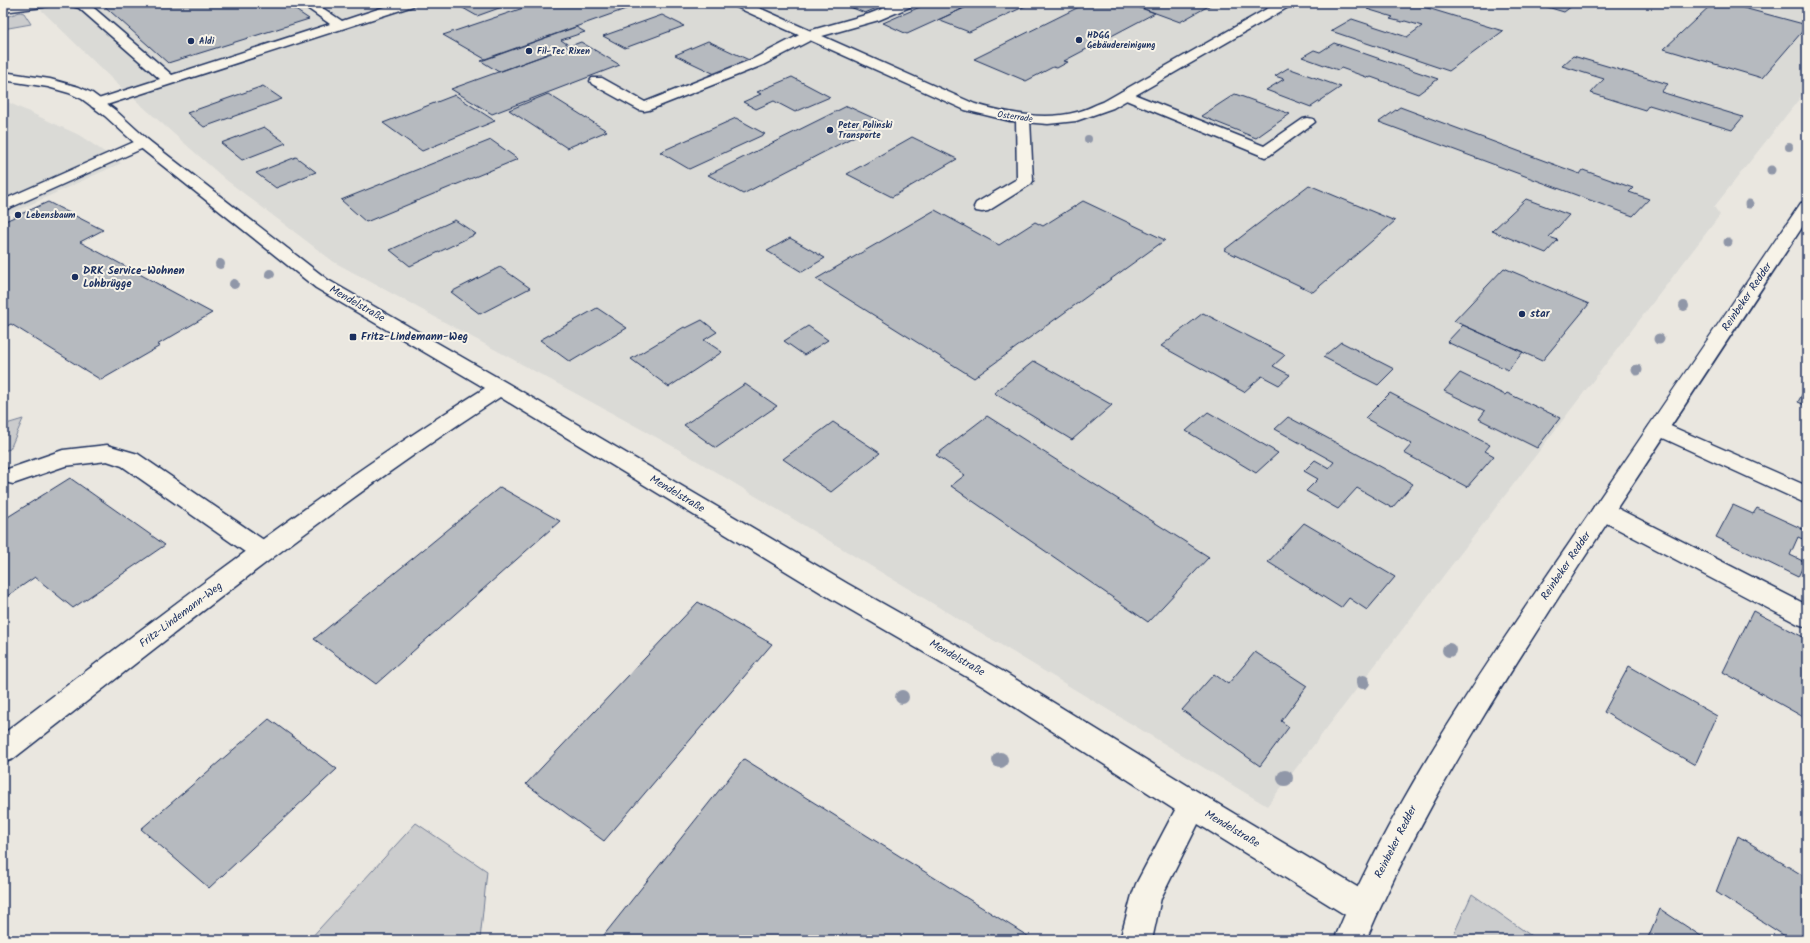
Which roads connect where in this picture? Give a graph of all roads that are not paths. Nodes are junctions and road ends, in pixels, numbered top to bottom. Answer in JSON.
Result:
{"nodes":[{"id":1,"x":43,"y":3,"type":"edge"},
{"id":2,"x":76,"y":3,"type":"edge"},
{"id":3,"x":306,"y":3,"type":"edge"},
{"id":4,"x":409,"y":3,"type":"edge"},
{"id":5,"x":738,"y":3,"type":"edge"},
{"id":6,"x":908,"y":3,"type":"edge"},
{"id":7,"x":1286,"y":3,"type":"edge"},
{"id":8,"x":3,"y":8,"type":"edge"},
{"id":9,"x":340,"y":25,"type":"junction"},
{"id":10,"x":810,"y":35,"type":"junction"},
{"id":11,"x":3,"y":76,"type":"edge"},
{"id":12,"x":169,"y":80,"type":"junction"},
{"id":13,"x":597,"y":81,"type":"dead end"},
{"id":14,"x":1126,"y":95,"type":"junction"},
{"id":15,"x":97,"y":104,"type":"junction"},
{"id":16,"x":1022,"y":119,"type":"junction"},
{"id":17,"x":1308,"y":122,"type":"dead end"},
{"id":18,"x":143,"y":143,"type":"junction"},
{"id":19,"x":3,"y":206,"type":"edge"},
{"id":20,"x":982,"y":207,"type":"dead end"},
{"id":21,"x":1807,"y":207,"type":"edge"},
{"id":22,"x":500,"y":388,"type":"junction"},
{"id":23,"x":1659,"y":428,"type":"junction"},
{"id":24,"x":13,"y":476,"type":"dead end"},
{"id":25,"x":1807,"y":496,"type":"edge"},
{"id":26,"x":1603,"y":511,"type":"junction"},
{"id":27,"x":263,"y":552,"type":"junction"},
{"id":28,"x":1807,"y":617,"type":"edge"},
{"id":29,"x":3,"y":750,"type":"edge"},
{"id":30,"x":1193,"y":805,"type":"junction"},
{"id":31,"x":1363,"y":908,"type":"junction"},
{"id":32,"x":1136,"y":940,"type":"edge"},
{"id":33,"x":1350,"y":940,"type":"edge"}],
"edges":[{"from":1,"to":8,"type":"street"},
{"from":2,"to":12,"type":"street"},
{"from":3,"to":9,"type":"street"},
{"from":4,"to":9,"type":"street"},
{"from":5,"to":10,"type":"street","name":"Osterrade"},
{"from":6,"to":10,"type":"street"},
{"from":7,"to":14,"type":"street","name":"Osterrade"},
{"from":9,"to":12,"type":"street"},
{"from":10,"to":13,"type":"street"},
{"from":10,"to":16,"type":"street","name":"Osterrade"},
{"from":11,"to":15,"type":"street","name":"Mendelstraße"},
{"from":12,"to":15,"type":"street"},
{"from":14,"to":16,"type":"street","name":"Osterrade"},
{"from":14,"to":17,"type":"street"},
{"from":15,"to":18,"type":"street","name":"Mendelstraße"},
{"from":16,"to":20,"type":"street"},
{"from":18,"to":19,"type":"street"},
{"from":18,"to":22,"type":"street","name":"Mendelstraße"},
{"from":21,"to":23,"type":"street","name":"Reinbeker Redder"},
{"from":22,"to":27,"type":"street","name":"Fritz-Lindemann-Weg"},
{"from":22,"to":30,"type":"street","name":"Mendelstraße"},
{"from":23,"to":25,"type":"street"},
{"from":23,"to":26,"type":"street","name":"Reinbeker Redder"},
{"from":24,"to":27,"type":"street"},
{"from":26,"to":28,"type":"street"},
{"from":26,"to":31,"type":"street","name":"Reinbeker Redder"},
{"from":27,"to":29,"type":"street","name":"Fritz-Lindemann-Weg"},
{"from":30,"to":31,"type":"street","name":"Mendelstraße"},
{"from":30,"to":32,"type":"street"},
{"from":31,"to":33,"type":"street","name":"Reinbeker Redder"}]}
